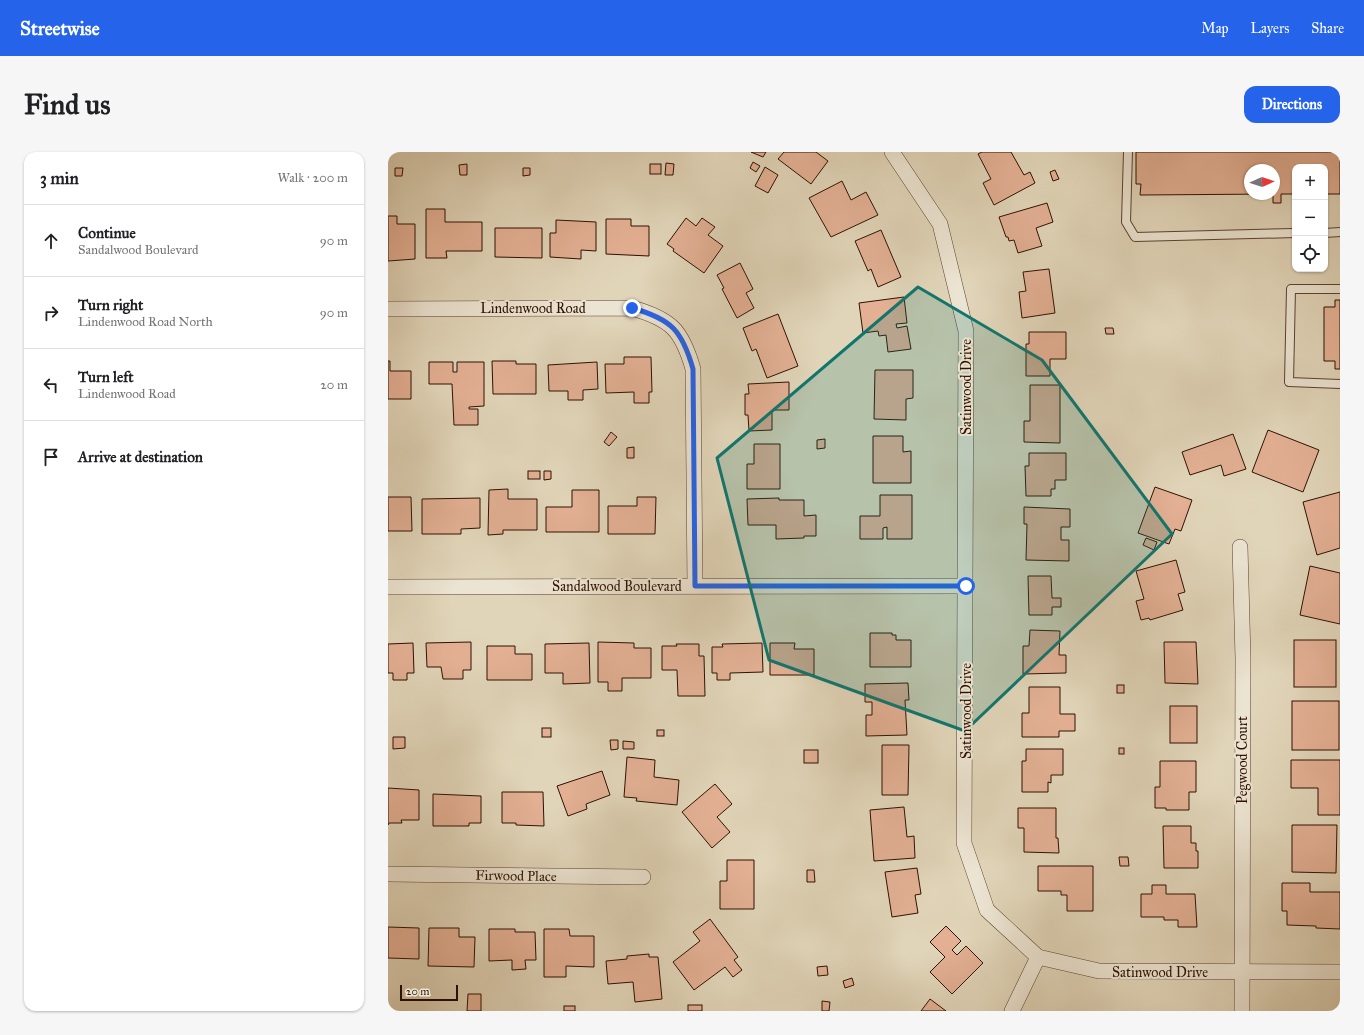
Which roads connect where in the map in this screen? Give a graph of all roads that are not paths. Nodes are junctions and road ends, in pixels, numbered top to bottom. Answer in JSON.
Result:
{"nodes":[{"id":1,"x":892,"y":152,"type":"edge"},
{"id":2,"x":1128,"y":152,"type":"edge"},
{"id":3,"x":1340,"y":232,"type":"edge"},
{"id":4,"x":1292,"y":233,"type":"edge"},
{"id":5,"x":1328,"y":233,"type":"edge"},
{"id":6,"x":1340,"y":289,"type":"edge"},
{"id":7,"x":388,"y":309,"type":"edge"},
{"id":8,"x":1340,"y":384,"type":"edge"},
{"id":9,"x":1240,"y":547,"type":"dead end"},
{"id":10,"x":695,"y":586,"type":"junction"},
{"id":11,"x":966,"y":586,"type":"junction"},
{"id":12,"x":388,"y":587,"type":"edge"},
{"id":13,"x":388,"y":874,"type":"edge"},
{"id":14,"x":643,"y":878,"type":"dead end"},
{"id":15,"x":1038,"y":957,"type":"junction"},
{"id":16,"x":1242,"y":972,"type":"junction"},
{"id":17,"x":1340,"y":972,"type":"edge"},
{"id":18,"x":1012,"y":1011,"type":"edge"},
{"id":19,"x":1242,"y":1011,"type":"edge"}],
"edges":[{"from":1,"to":11,"type":"street","name":"Satinwood Drive"},
{"from":2,"to":4,"type":"lane"},
{"from":3,"to":5,"type":"lane"},
{"from":6,"to":8,"type":"lane"},
{"from":7,"to":10,"type":"street","name":"Lindenwood Road"},
{"from":9,"to":16,"type":"street","name":"Pegwood Court"},
{"from":10,"to":11,"type":"street","name":"Sandalwood Boulevard"},
{"from":10,"to":12,"type":"street","name":"Sandalwood Boulevard"},
{"from":11,"to":15,"type":"street","name":"Satinwood Drive"},
{"from":13,"to":14,"type":"street","name":"Firwood Place"},
{"from":15,"to":16,"type":"street","name":"Satinwood Drive"},
{"from":15,"to":18,"type":"street"},
{"from":16,"to":17,"type":"street","name":"Satinwood Drive"},
{"from":16,"to":19,"type":"street","name":"Pegwood Court"}]}
